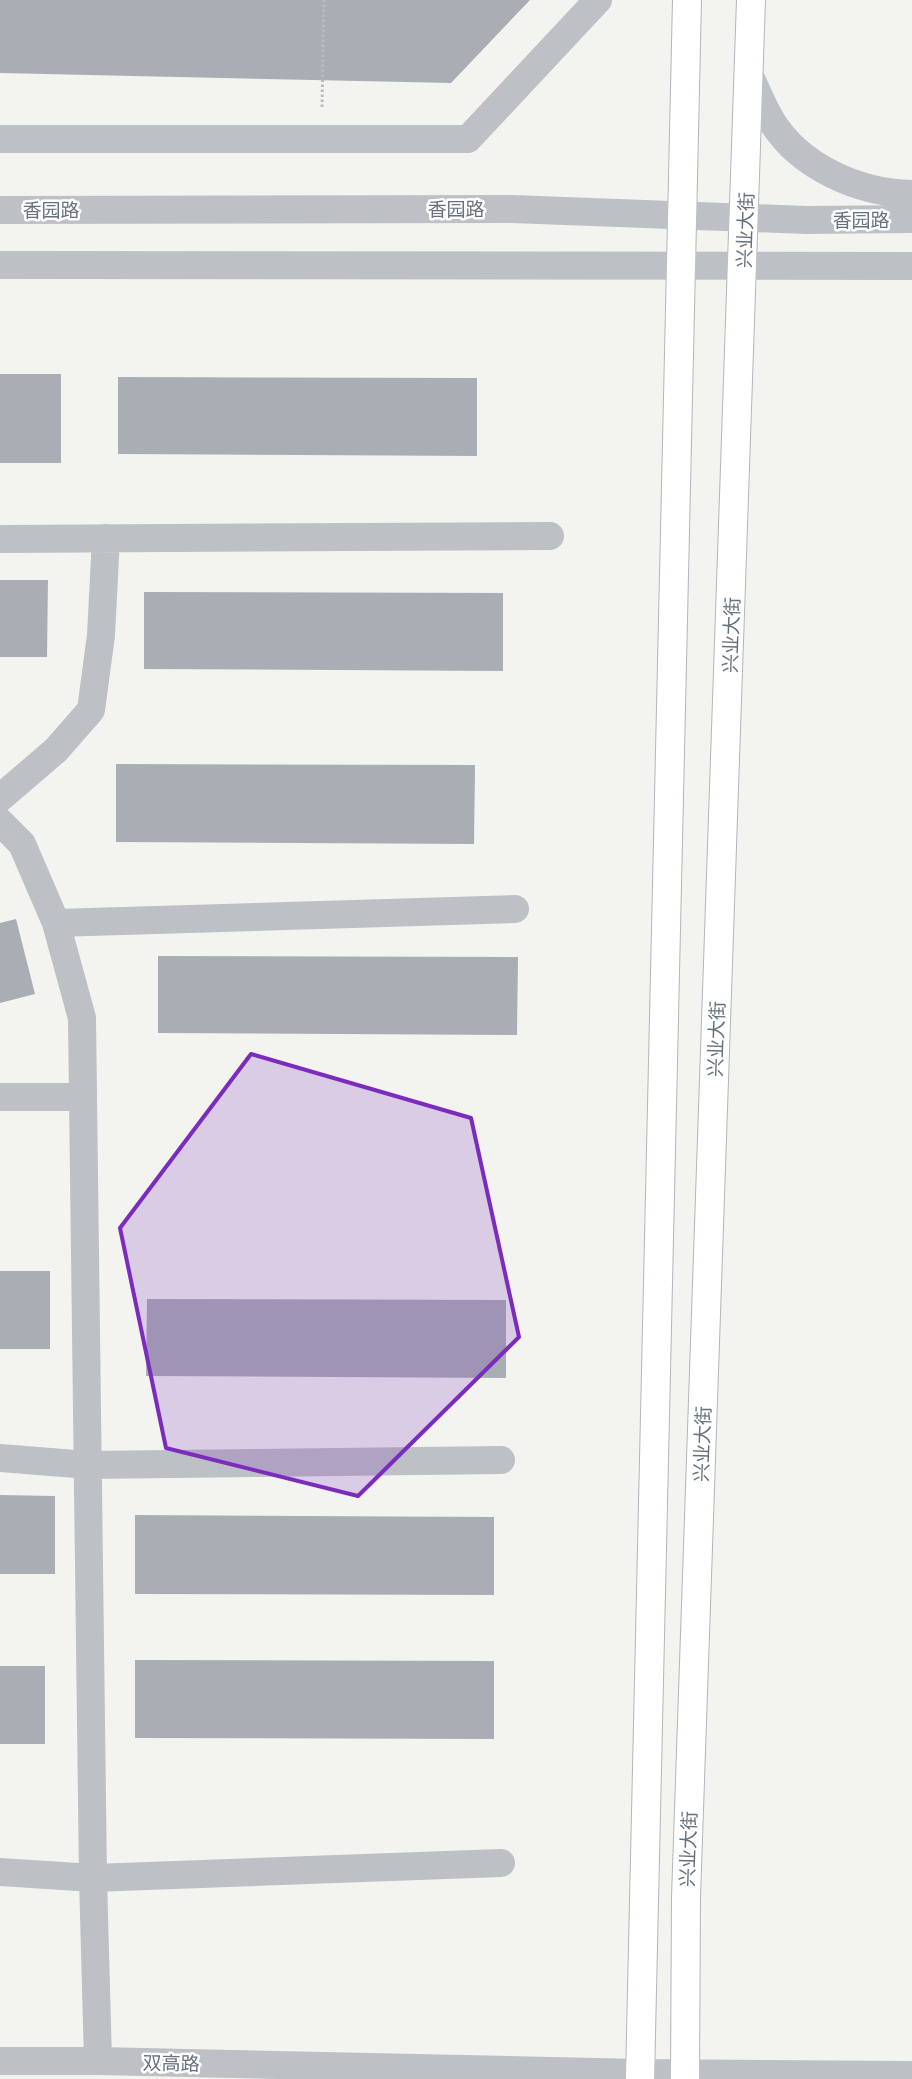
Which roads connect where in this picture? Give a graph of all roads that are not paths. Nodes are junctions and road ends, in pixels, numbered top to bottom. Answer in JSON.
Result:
{"nodes":[{"id":1,"x":598,"y":0,"type":"edge"},
{"id":2,"x":687,"y":0,"type":"edge"},
{"id":3,"x":751,"y":0,"type":"edge"},
{"id":4,"x":749,"y":74,"type":"junction"},
{"id":5,"x":0,"y":139,"type":"edge"},
{"id":6,"x":912,"y":194,"type":"edge"},
{"id":7,"x":0,"y":210,"type":"edge"},
{"id":8,"x":682,"y":215,"type":"junction"},
{"id":9,"x":745,"y":218,"type":"junction"},
{"id":10,"x":912,"y":219,"type":"edge"},
{"id":11,"x":0,"y":265,"type":"edge"},
{"id":12,"x":680,"y":266,"type":"junction"},
{"id":13,"x":744,"y":266,"type":"junction"},
{"id":14,"x":912,"y":266,"type":"edge"},
{"id":15,"x":550,"y":536,"type":"dead end"},
{"id":16,"x":106,"y":538,"type":"junction"},
{"id":17,"x":0,"y":539,"type":"edge"},
{"id":18,"x":0,"y":798,"type":"edge"},
{"id":19,"x":0,"y":822,"type":"edge"},
{"id":20,"x":515,"y":909,"type":"dead end"},
{"id":21,"x":56,"y":923,"type":"junction"},
{"id":22,"x":0,"y":1097,"type":"edge"},
{"id":23,"x":82,"y":1097,"type":"junction"},
{"id":24,"x":0,"y":1458,"type":"edge"},
{"id":25,"x":500,"y":1460,"type":"dead end"},
{"id":26,"x":88,"y":1465,"type":"junction"},
{"id":27,"x":500,"y":1863,"type":"dead end"},
{"id":28,"x":0,"y":1872,"type":"edge"},
{"id":29,"x":93,"y":1878,"type":"junction"},
{"id":30,"x":98,"y":2061,"type":"junction"},
{"id":31,"x":0,"y":2062,"type":"edge"},
{"id":32,"x":912,"y":2075,"type":"edge"},
{"id":33,"x":640,"y":2076,"type":"edge"},
{"id":34,"x":685,"y":2077,"type":"edge"}],
"edges":[{"from":1,"to":5,"type":"street"},
{"from":2,"to":8,"type":"main road"},
{"from":3,"to":4,"type":"main road","name":"兴业大街"},
{"from":4,"to":6,"type":"street"},
{"from":4,"to":9,"type":"main road","name":"兴业大街"},
{"from":7,"to":8,"type":"street","name":"香园路"},
{"from":8,"to":9,"type":"street","name":"香园路"},
{"from":8,"to":12,"type":"main road"},
{"from":9,"to":10,"type":"street","name":"香园路"},
{"from":9,"to":13,"type":"main road","name":"兴业大街"},
{"from":11,"to":12,"type":"street"},
{"from":12,"to":13,"type":"street"},
{"from":12,"to":33,"type":"main road"},
{"from":13,"to":14,"type":"street"},
{"from":13,"to":34,"type":"main road","name":"兴业大街"},
{"from":15,"to":16,"type":"street"},
{"from":16,"to":17,"type":"street"},
{"from":16,"to":18,"type":"street"},
{"from":19,"to":21,"type":"street"},
{"from":20,"to":21,"type":"street"},
{"from":21,"to":23,"type":"street"},
{"from":22,"to":23,"type":"street"},
{"from":23,"to":26,"type":"street"},
{"from":24,"to":26,"type":"street"},
{"from":25,"to":26,"type":"street"},
{"from":26,"to":29,"type":"street"},
{"from":27,"to":29,"type":"street"},
{"from":28,"to":29,"type":"street"},
{"from":29,"to":30,"type":"street"},
{"from":30,"to":31,"type":"street","name":"双高路"},
{"from":30,"to":33,"type":"street","name":"双高路"},
{"from":32,"to":34,"type":"street","name":"双高路"},
{"from":33,"to":34,"type":"street","name":"双高路"}]}
